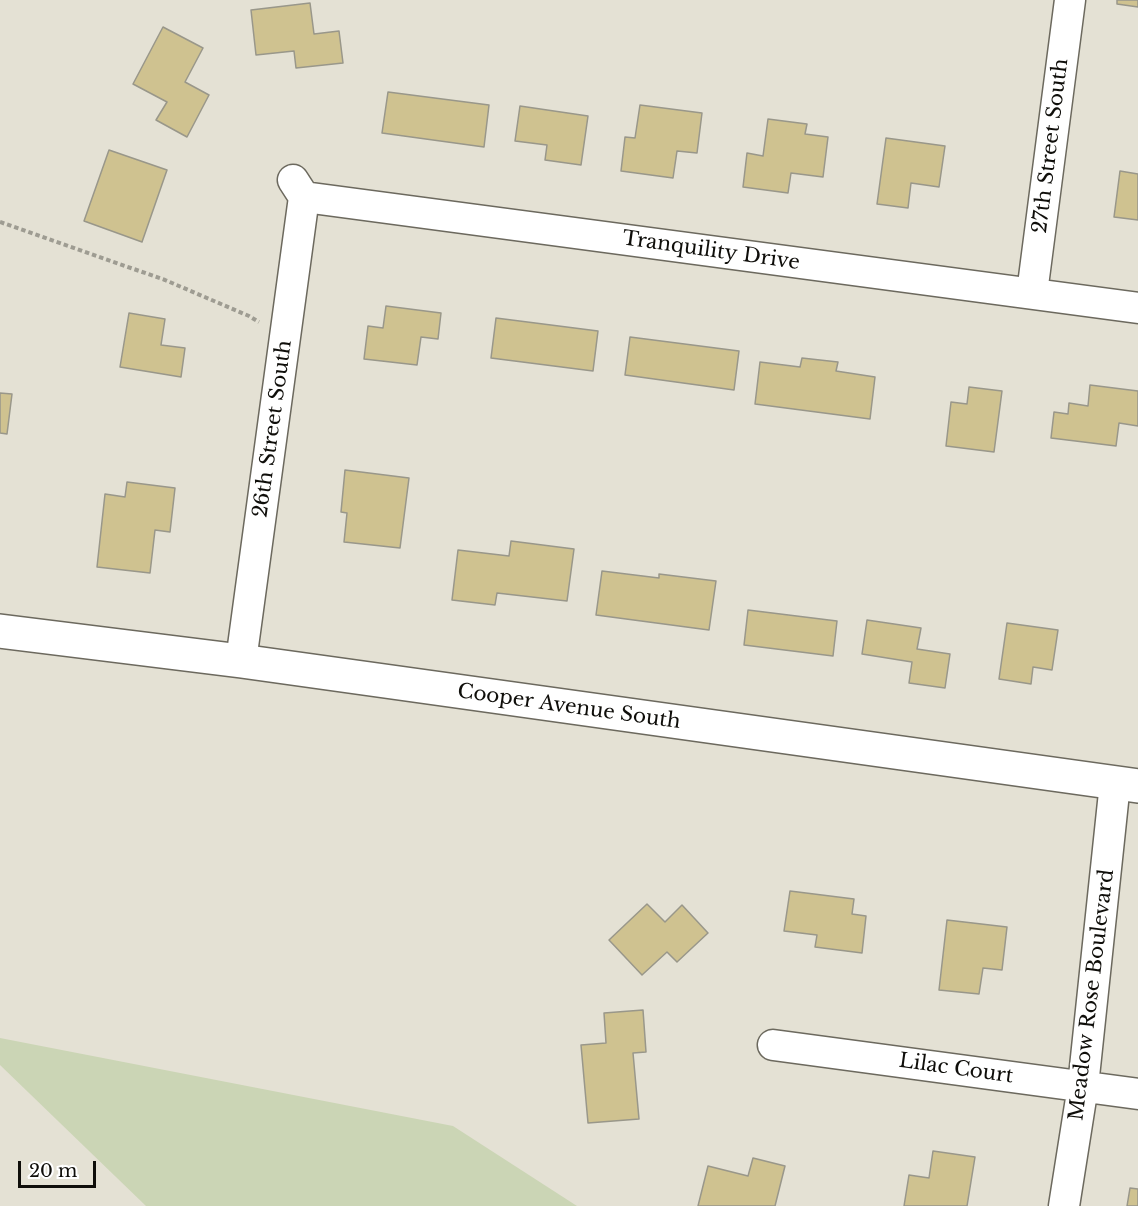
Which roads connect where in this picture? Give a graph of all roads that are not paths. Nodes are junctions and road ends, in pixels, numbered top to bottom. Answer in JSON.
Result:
{"nodes":[{"id":1,"x":1070,"y":0,"type":"edge"},
{"id":2,"x":298,"y":188,"type":"joint"},
{"id":3,"x":1032,"y":293,"type":"junction"},
{"id":4,"x":1138,"y":308,"type":"edge"},
{"id":5,"x":0,"y":631,"type":"edge"},
{"id":6,"x":241,"y":661,"type":"junction"},
{"id":7,"x":1127,"y":784,"type":"edge"},
{"id":8,"x":773,"y":1045,"type":"dead end"},
{"id":9,"x":1083,"y":1086,"type":"junction"},
{"id":10,"x":1138,"y":1094,"type":"edge"},
{"id":11,"x":1064,"y":1206,"type":"edge"}],
"edges":[{"from":1,"to":3,"type":"street","name":"27th Street South"},
{"from":2,"to":3,"type":"street","name":"Tranquility Drive"},
{"from":2,"to":6,"type":"street","name":"26th Street South"},
{"from":3,"to":4,"type":"street","name":"Tranquility Drive"},
{"from":5,"to":6,"type":"street","name":"Cooper Avenue South"},
{"from":6,"to":7,"type":"street","name":"Cooper Avenue South"},
{"from":7,"to":9,"type":"street","name":"Meadow Rose Boulevard"},
{"from":8,"to":9,"type":"street","name":"Lilac Court"},
{"from":9,"to":10,"type":"street","name":"Lilac Court"},
{"from":9,"to":11,"type":"street","name":"Meadow Rose Boulevard"}]}
